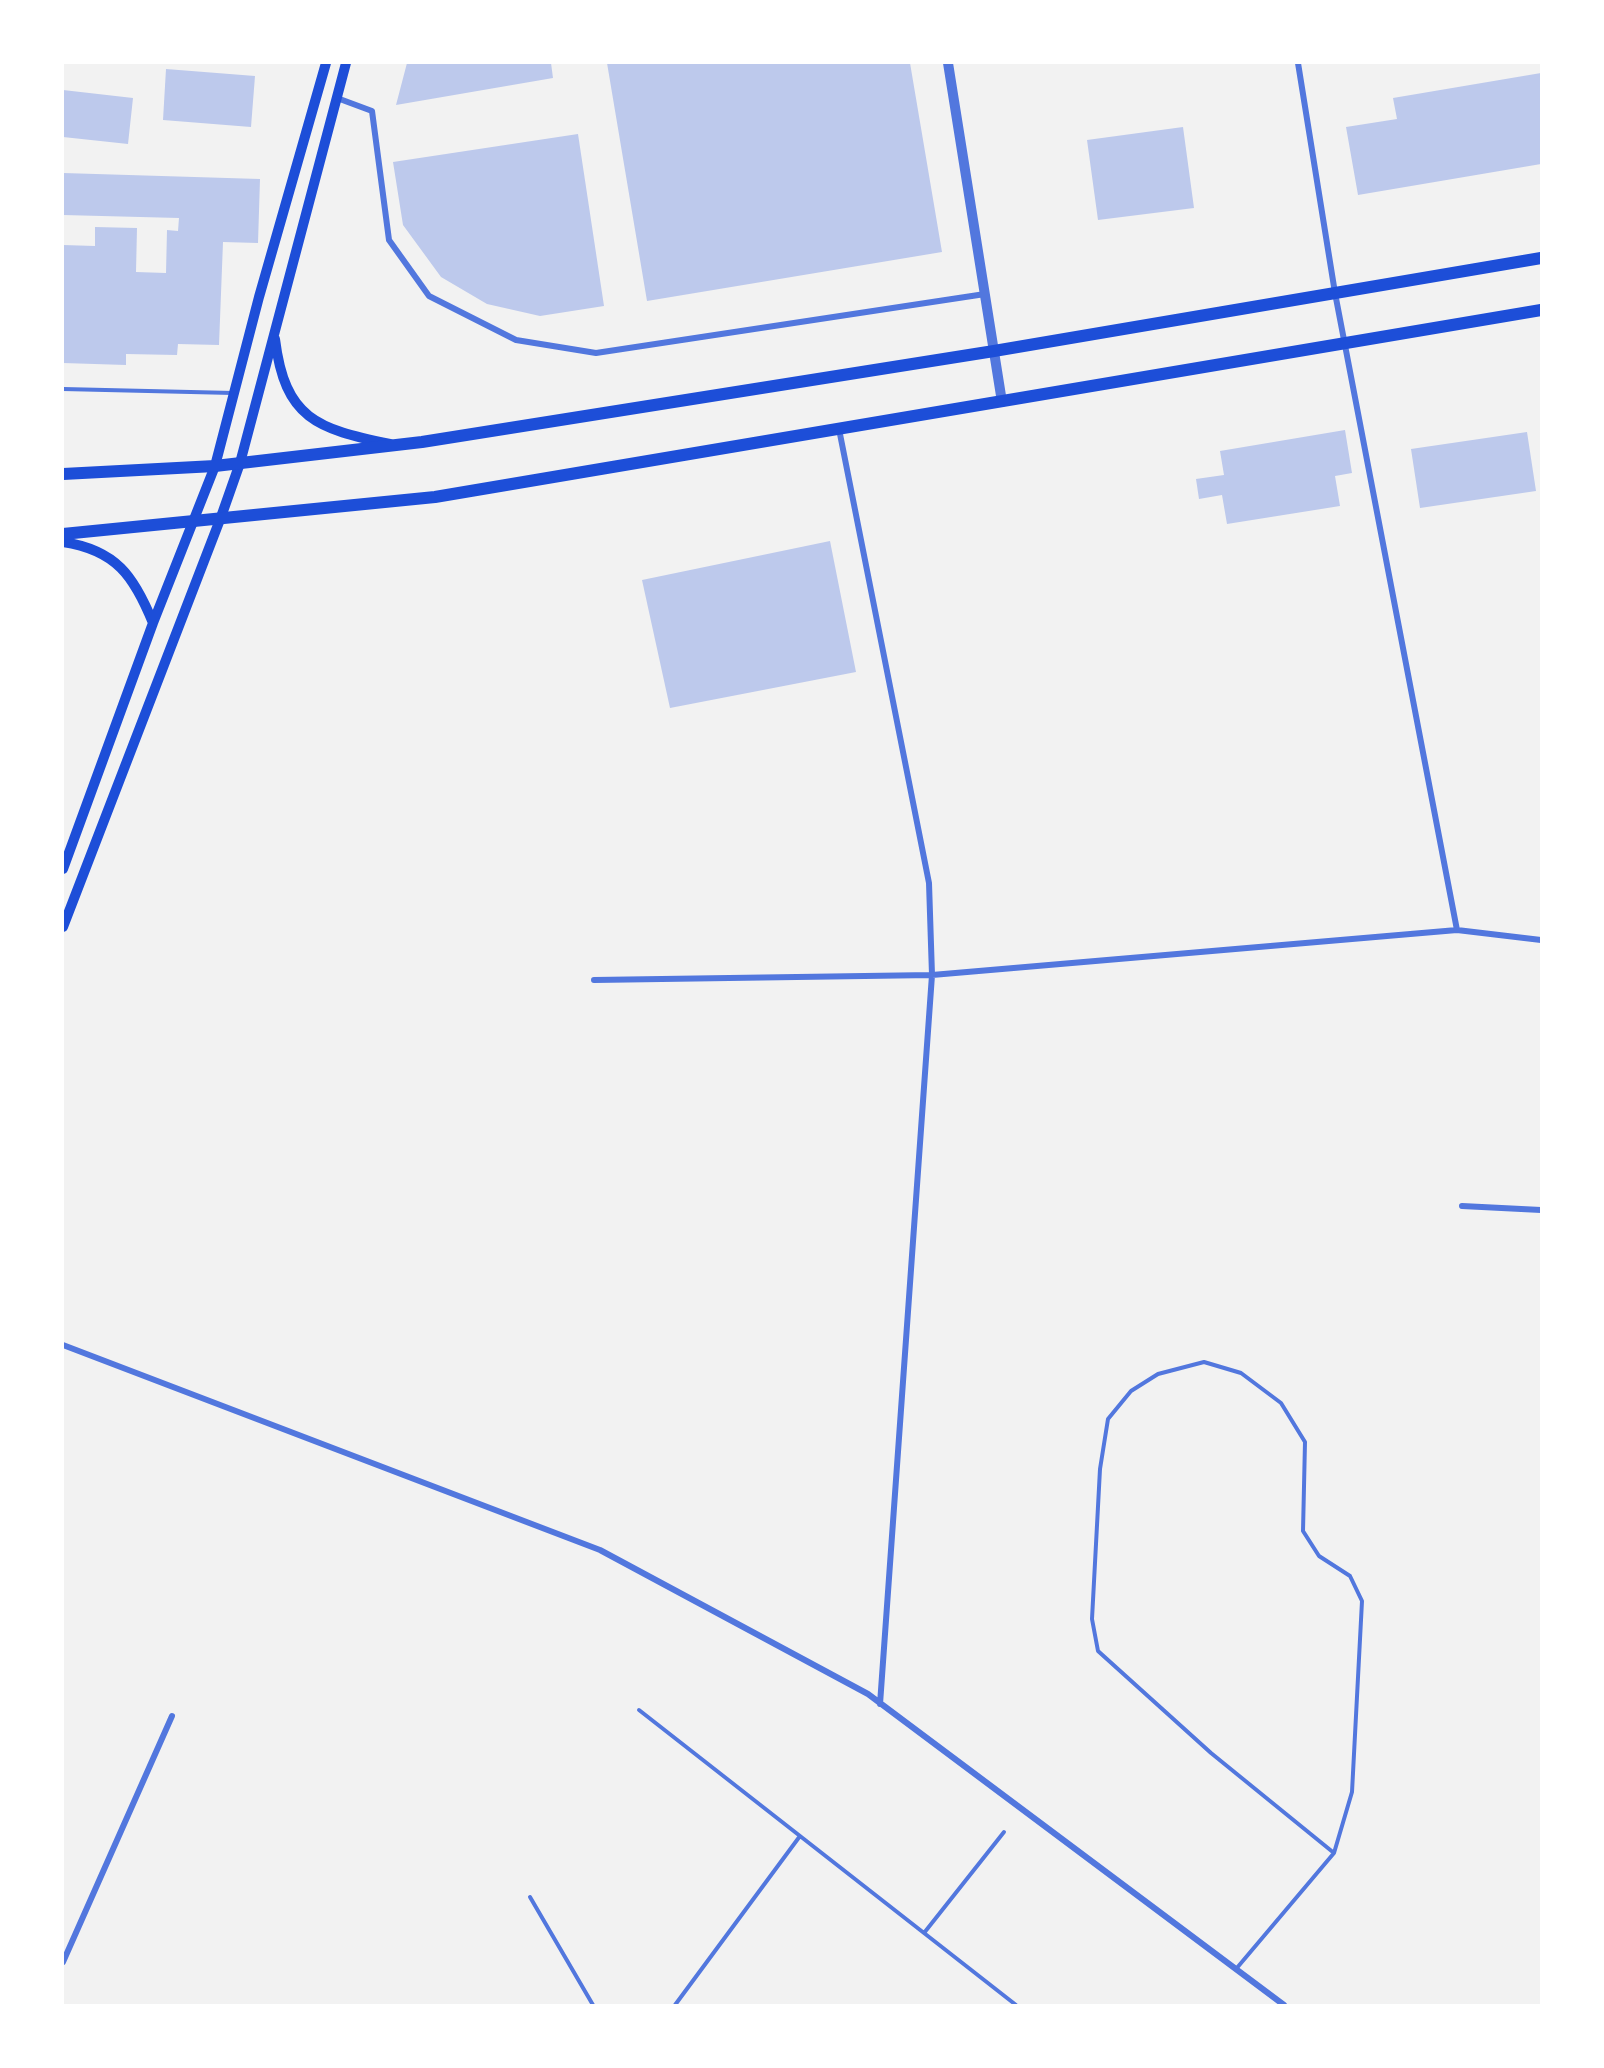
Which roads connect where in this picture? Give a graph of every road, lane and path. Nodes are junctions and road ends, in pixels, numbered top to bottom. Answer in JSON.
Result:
{"nodes":[{"id":1,"x":326,"y":63,"type":"edge"},
{"id":2,"x":346,"y":63,"type":"edge"},
{"id":3,"x":948,"y":63,"type":"edge"},
{"id":4,"x":1298,"y":63,"type":"edge"},
{"id":5,"x":337,"y":98,"type":"junction"},
{"id":6,"x":1541,"y":258,"type":"edge"},
{"id":7,"x":1335,"y":293,"type":"junction"},
{"id":8,"x":985,"y":294,"type":"junction"},
{"id":9,"x":1541,"y":310,"type":"edge"},
{"id":10,"x":274,"y":334,"type":"junction"},
{"id":11,"x":1347,"y":344,"type":"junction"},
{"id":12,"x":994,"y":351,"type":"junction"},
{"id":13,"x":63,"y":388,"type":"edge"},
{"id":14,"x":234,"y":393,"type":"junction"},
{"id":15,"x":1002,"y":402,"type":"junction"},
{"id":16,"x":839,"y":429,"type":"junction"},
{"id":17,"x":393,"y":445,"type":"junction"},
{"id":18,"x":240,"y":463,"type":"junction"},
{"id":19,"x":215,"y":466,"type":"junction"},
{"id":20,"x":63,"y":474,"type":"edge"},
{"id":21,"x":221,"y":517,"type":"junction"},
{"id":22,"x":196,"y":520,"type":"junction"},
{"id":23,"x":63,"y":534,"type":"edge"},
{"id":24,"x":63,"y":542,"type":"edge"},
{"id":25,"x":153,"y":623,"type":"junction"},
{"id":26,"x":63,"y":869,"type":"edge"},
{"id":27,"x":63,"y":927,"type":"edge"},
{"id":28,"x":1457,"y":930,"type":"junction"},
{"id":29,"x":1541,"y":940,"type":"edge"},
{"id":30,"x":932,"y":975,"type":"junction"},
{"id":31,"x":594,"y":980,"type":"dead end"},
{"id":32,"x":1462,"y":1206,"type":"dead end"},
{"id":33,"x":1541,"y":1210,"type":"edge"},
{"id":34,"x":63,"y":1345,"type":"edge"},
{"id":35,"x":880,"y":1704,"type":"junction"},
{"id":36,"x":639,"y":1710,"type":"dead end"},
{"id":37,"x":172,"y":1716,"type":"dead end"},
{"id":38,"x":1004,"y":1832,"type":"dead end"},
{"id":39,"x":800,"y":1836,"type":"junction"},
{"id":40,"x":1334,"y":1853,"type":"junction"},
{"id":41,"x":530,"y":1897,"type":"dead end"},
{"id":42,"x":924,"y":1933,"type":"junction"},
{"id":43,"x":63,"y":1962,"type":"edge"},
{"id":44,"x":1236,"y":1969,"type":"junction"},
{"id":45,"x":593,"y":2005,"type":"edge"},
{"id":46,"x":675,"y":2005,"type":"edge"},
{"id":47,"x":1016,"y":2005,"type":"edge"},
{"id":48,"x":1284,"y":2005,"type":"edge"}],
"edges":[{"from":1,"to":14,"type":"main road"},
{"from":2,"to":5,"type":"main road"},
{"from":3,"to":8,"type":"street"},
{"from":4,"to":7,"type":"street"},
{"from":5,"to":8,"type":"street"},
{"from":5,"to":10,"type":"main road"},
{"from":6,"to":7,"type":"main road"},
{"from":7,"to":11,"type":"street"},
{"from":7,"to":12,"type":"main road"},
{"from":8,"to":12,"type":"street"},
{"from":9,"to":11,"type":"main road"},
{"from":10,"to":17,"type":"main road"},
{"from":10,"to":18,"type":"main road"},
{"from":11,"to":15,"type":"main road"},
{"from":11,"to":28,"type":"street"},
{"from":12,"to":15,"type":"street"},
{"from":12,"to":17,"type":"main road"},
{"from":13,"to":14,"type":"lane"},
{"from":14,"to":19,"type":"main road"},
{"from":15,"to":16,"type":"main road"},
{"from":16,"to":21,"type":"main road"},
{"from":16,"to":30,"type":"street"},
{"from":17,"to":18,"type":"main road"},
{"from":18,"to":19,"type":"main road"},
{"from":18,"to":21,"type":"main road"},
{"from":19,"to":20,"type":"main road"},
{"from":19,"to":22,"type":"main road"},
{"from":21,"to":22,"type":"main road"},
{"from":21,"to":27,"type":"main road"},
{"from":22,"to":23,"type":"main road"},
{"from":22,"to":25,"type":"main road"},
{"from":24,"to":25,"type":"main road"},
{"from":25,"to":26,"type":"main road"},
{"from":28,"to":29,"type":"street"},
{"from":28,"to":30,"type":"street"},
{"from":30,"to":31,"type":"street"},
{"from":30,"to":35,"type":"street"},
{"from":32,"to":33,"type":"street"},
{"from":34,"to":35,"type":"street"},
{"from":35,"to":44,"type":"street"},
{"from":36,"to":39,"type":"lane"},
{"from":37,"to":43,"type":"street"},
{"from":38,"to":42,"type":"lane"},
{"from":39,"to":42,"type":"lane"},
{"from":39,"to":46,"type":"lane"},
{"from":40,"to":40,"type":"lane"},
{"from":40,"to":44,"type":"lane"},
{"from":41,"to":45,"type":"lane"},
{"from":42,"to":47,"type":"lane"},
{"from":44,"to":48,"type":"street"}]}
